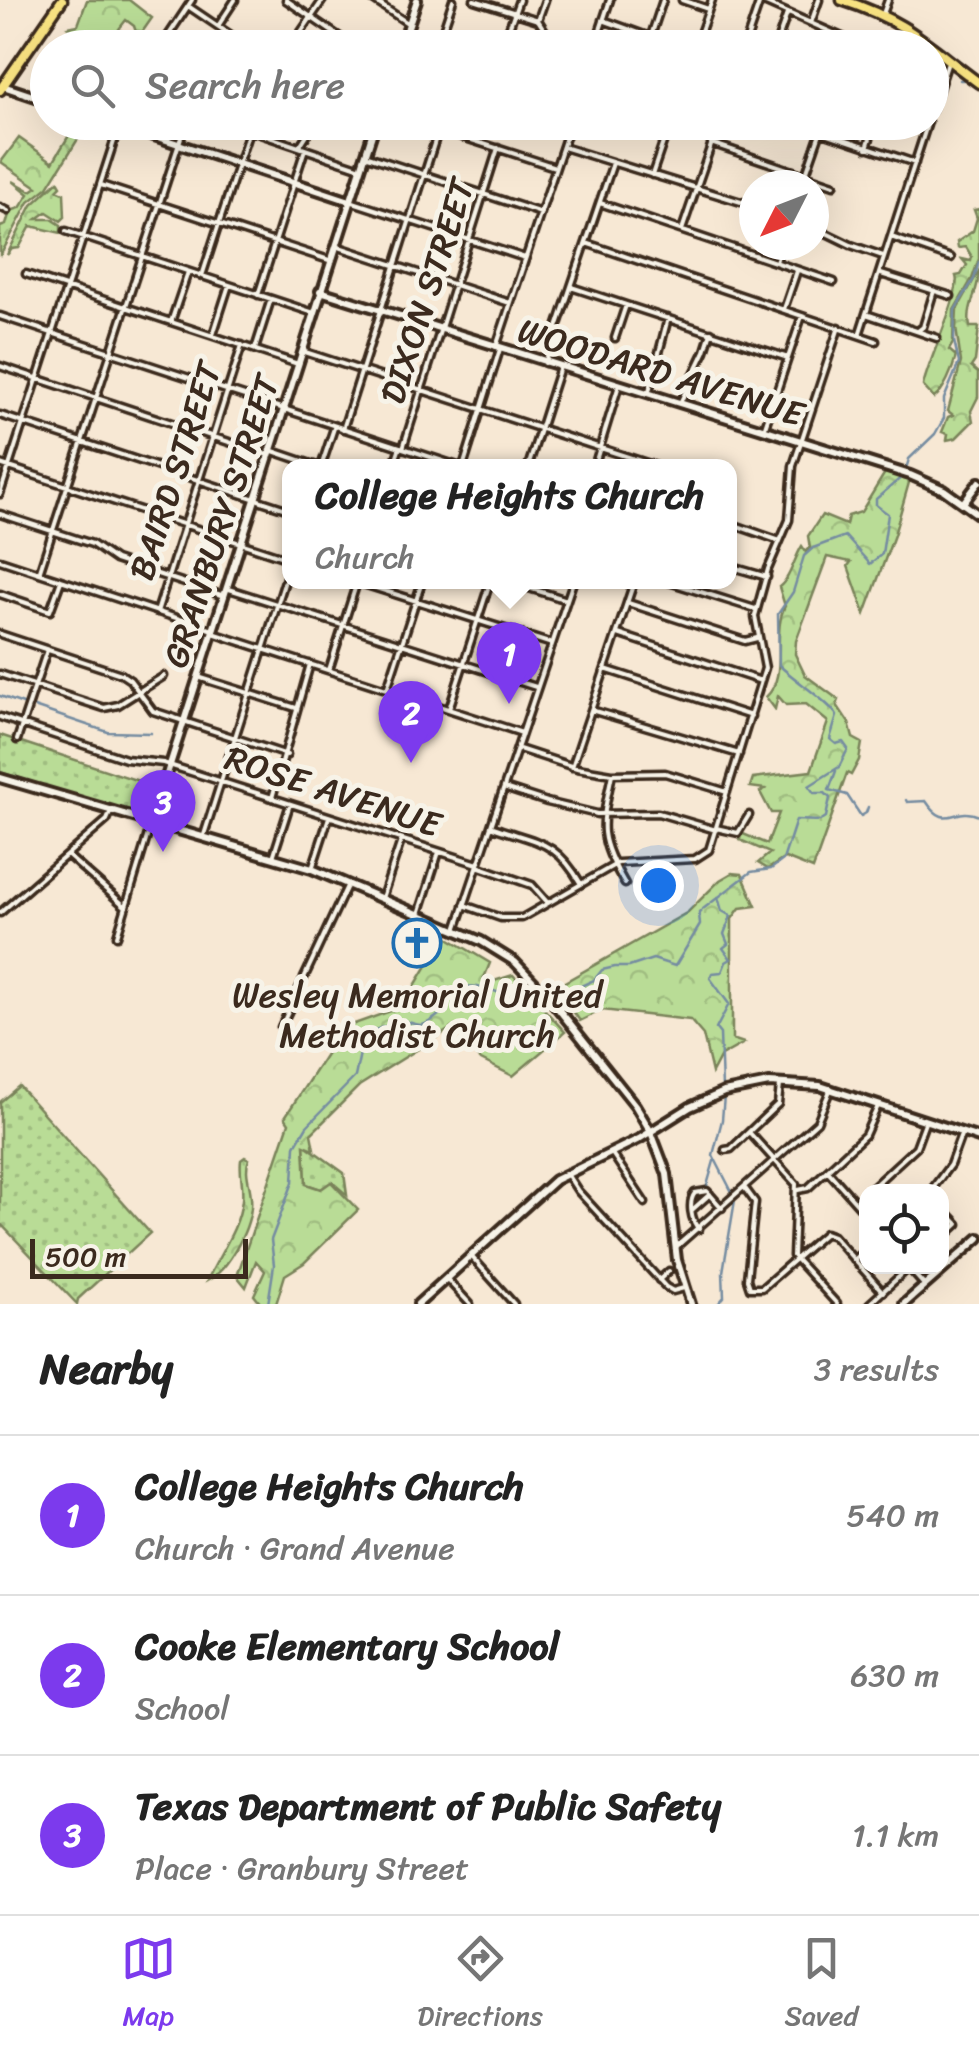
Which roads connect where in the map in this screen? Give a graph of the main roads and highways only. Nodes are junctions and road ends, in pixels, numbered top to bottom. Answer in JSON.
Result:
{"nodes":[{"id":1,"x":62,"y":0,"type":"edge"},
{"id":2,"x":842,"y":0,"type":"edge"},
{"id":3,"x":41,"y":30,"type":"edge"},
{"id":4,"x":911,"y":30,"type":"edge"},
{"id":5,"x":30,"y":46,"type":"edge"},
{"id":6,"x":949,"y":60,"type":"edge"},
{"id":7,"x":979,"y":84,"type":"edge"},
{"id":8,"x":1,"y":88,"type":"edge"}],
"edges":[{"from":1,"to":3,"type":"main road"},
{"from":2,"to":4,"type":"main road"},
{"from":5,"to":8,"type":"main road"},
{"from":6,"to":7,"type":"main road"}]}
